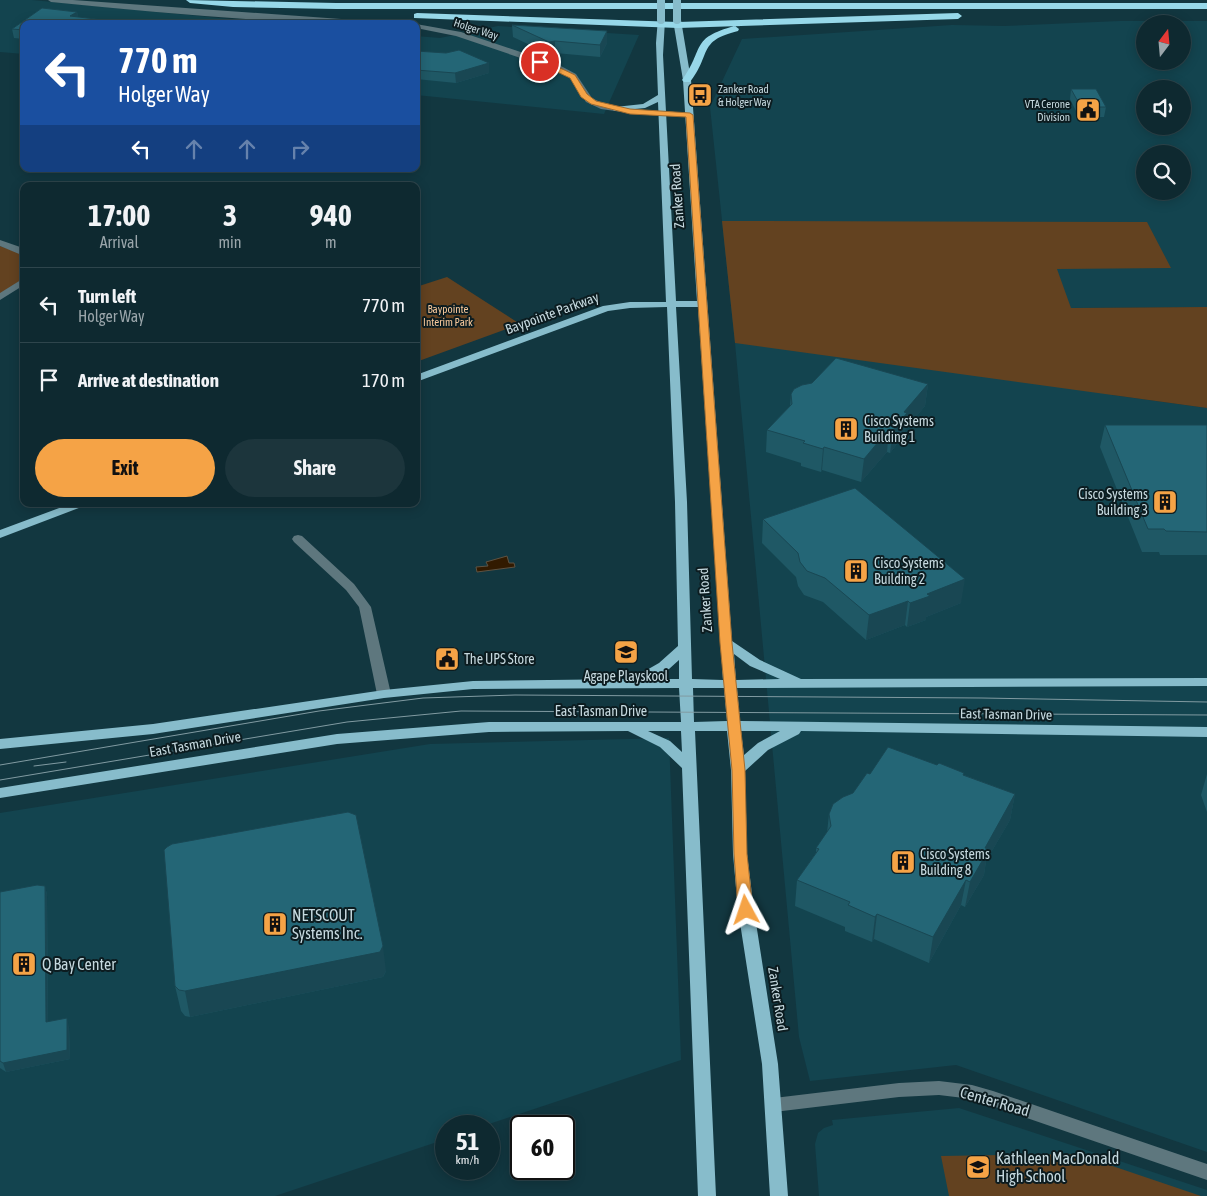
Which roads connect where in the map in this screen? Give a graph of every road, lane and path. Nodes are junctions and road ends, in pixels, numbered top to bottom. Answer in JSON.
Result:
{"nodes":[{"id":1,"x":51,"y":0,"type":"edge"},
{"id":2,"x":190,"y":0,"type":"edge"},
{"id":3,"x":313,"y":0,"type":"edge"},
{"id":4,"x":654,"y":0,"type":"edge"},
{"id":5,"x":661,"y":0,"type":"edge"},
{"id":6,"x":676,"y":0,"type":"edge"},
{"id":7,"x":221,"y":3,"type":"junction"},
{"id":8,"x":1110,"y":6,"type":"junction"},
{"id":9,"x":1207,"y":6,"type":"edge"},
{"id":10,"x":321,"y":20,"type":"edge"},
{"id":11,"x":660,"y":22,"type":"junction"},
{"id":12,"x":601,"y":23,"type":"junction"},
{"id":13,"x":678,"y":23,"type":"junction"},
{"id":14,"x":778,"y":23,"type":"junction"},
{"id":15,"x":420,"y":27,"type":"edge"},
{"id":16,"x":659,"y":36,"type":"junction"},
{"id":17,"x":687,"y":80,"type":"junction"},
{"id":18,"x":663,"y":96,"type":"junction"},
{"id":19,"x":615,"y":109,"type":"junction"},
{"id":20,"x":662,"y":114,"type":"junction"},
{"id":21,"x":690,"y":115,"type":"junction"},
{"id":22,"x":0,"y":244,"type":"edge"},
{"id":23,"x":20,"y":251,"type":"edge"},
{"id":24,"x":20,"y":284,"type":"edge"},
{"id":25,"x":0,"y":297,"type":"edge"},
{"id":26,"x":671,"y":304,"type":"junction"},
{"id":27,"x":703,"y":304,"type":"junction"},
{"id":28,"x":420,"y":377,"type":"edge"},
{"id":29,"x":72,"y":507,"type":"edge"},
{"id":30,"x":0,"y":534,"type":"edge"},
{"id":31,"x":298,"y":539,"type":"dead end"},
{"id":32,"x":726,"y":643,"type":"junction"},
{"id":33,"x":686,"y":646,"type":"junction"},
{"id":34,"x":1207,"y":682,"type":"edge"},
{"id":35,"x":635,"y":683,"type":"junction"},
{"id":36,"x":686,"y":684,"type":"junction"},
{"id":37,"x":729,"y":684,"type":"junction"},
{"id":38,"x":803,"y":684,"type":"junction"},
{"id":39,"x":384,"y":694,"type":"junction"},
{"id":40,"x":733,"y":726,"type":"junction"},
{"id":41,"x":625,"y":727,"type":"junction"},
{"id":42,"x":688,"y":727,"type":"junction"},
{"id":43,"x":805,"y":727,"type":"junction"},
{"id":44,"x":1207,"y":732,"type":"edge"},
{"id":45,"x":0,"y":744,"type":"edge"},
{"id":46,"x":690,"y":767,"type":"junction"},
{"id":47,"x":738,"y":770,"type":"junction"},
{"id":48,"x":0,"y":793,"type":"edge"},
{"id":49,"x":774,"y":1105,"type":"junction"},
{"id":50,"x":1207,"y":1172,"type":"edge"},
{"id":51,"x":707,"y":1196,"type":"edge"},
{"id":52,"x":778,"y":1196,"type":"edge"}],
"edges":[{"from":1,"to":10,"type":"street"},
{"from":2,"to":7,"type":"highway"},
{"from":3,"to":4,"type":"highway"},
{"from":5,"to":11,"type":"main road","name":"Zanker Road","bridge":true},
{"from":6,"to":13,"type":"main road","name":"Zanker Road","bridge":true},
{"from":7,"to":8,"type":"highway"},
{"from":7,"to":12,"type":"highway"},
{"from":8,"to":9,"type":"highway"},
{"from":8,"to":14,"type":"highway"},
{"from":11,"to":12,"type":"highway"},
{"from":11,"to":13,"type":"highway"},
{"from":11,"to":16,"type":"main road","name":"Zanker Road"},
{"from":12,"to":16,"type":"highway"},
{"from":13,"to":14,"type":"highway"},
{"from":13,"to":17,"type":"main road","name":"Zanker Road"},
{"from":14,"to":17,"type":"highway"},
{"from":15,"to":19,"type":"street","name":"Holger Way"},
{"from":16,"to":18,"type":"main road","name":"Zanker Road"},
{"from":17,"to":21,"type":"main road","name":"Zanker Road"},
{"from":18,"to":19,"type":"main road"},
{"from":18,"to":20,"type":"main road","name":"Zanker Road"},
{"from":19,"to":20,"type":"street","name":"Holger Way"},
{"from":20,"to":21,"type":"street","name":"Holger Way"},
{"from":20,"to":26,"type":"main road","name":"Zanker Road"},
{"from":21,"to":27,"type":"main road","name":"Zanker Road"},
{"from":22,"to":23,"type":"street"},
{"from":24,"to":25,"type":"street"},
{"from":26,"to":27,"type":"main road","name":"Baypointe Parkway"},
{"from":26,"to":28,"type":"main road","name":"Baypointe Parkway"},
{"from":26,"to":33,"type":"main road","name":"Zanker Road"},
{"from":27,"to":32,"type":"main road","name":"Zanker Road"},
{"from":29,"to":30,"type":"main road"},
{"from":31,"to":39,"type":"street"},
{"from":32,"to":37,"type":"main road","name":"Zanker Road"},
{"from":32,"to":38,"type":"main road"},
{"from":33,"to":35,"type":"main road"},
{"from":33,"to":36,"type":"main road","name":"Zanker Road"},
{"from":34,"to":38,"type":"main road","name":"East Tasman Drive"},
{"from":35,"to":36,"type":"main road","name":"East Tasman Drive"},
{"from":35,"to":39,"type":"main road","name":"East Tasman Drive"},
{"from":36,"to":37,"type":"main road","name":"East Tasman Drive"},
{"from":36,"to":42,"type":"main road","name":"Zanker Road"},
{"from":37,"to":38,"type":"main road","name":"East Tasman Drive"},
{"from":37,"to":40,"type":"main road","name":"Zanker Road"},
{"from":39,"to":45,"type":"main road","name":"East Tasman Drive"},
{"from":40,"to":42,"type":"main road","name":"East Tasman Drive"},
{"from":40,"to":43,"type":"main road","name":"East Tasman Drive"},
{"from":40,"to":47,"type":"main road","name":"Zanker Road"},
{"from":41,"to":42,"type":"main road","name":"East Tasman Drive"},
{"from":41,"to":46,"type":"main road"},
{"from":41,"to":48,"type":"main road","name":"East Tasman Drive"},
{"from":42,"to":46,"type":"main road","name":"Zanker Road"},
{"from":43,"to":44,"type":"main road","name":"East Tasman Drive"},
{"from":43,"to":47,"type":"main road"},
{"from":46,"to":51,"type":"main road","name":"Zanker Road"},
{"from":47,"to":49,"type":"main road","name":"Zanker Road"},
{"from":49,"to":50,"type":"street","name":"Center Road"},
{"from":49,"to":52,"type":"main road","name":"Zanker Road"}]}
